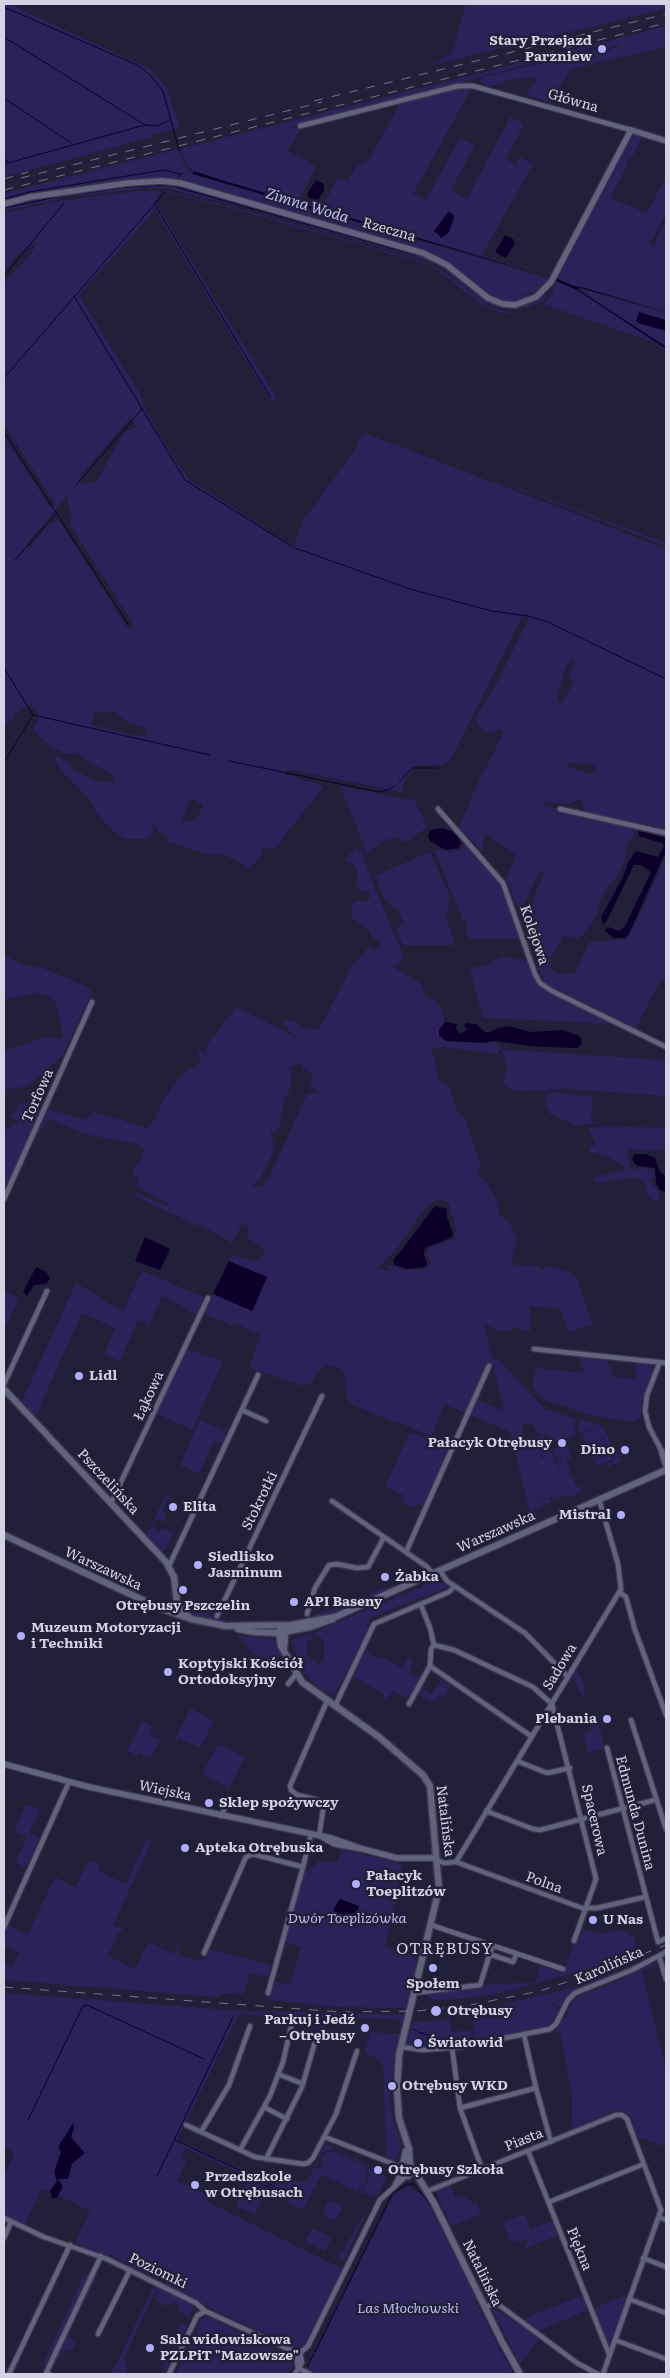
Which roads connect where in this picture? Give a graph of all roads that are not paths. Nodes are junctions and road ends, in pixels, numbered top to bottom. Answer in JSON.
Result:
{"nodes":[{"id":1,"x":300,"y":126,"type":"dead end"},
{"id":2,"x":630,"y":130,"type":"junction"},
{"id":3,"x":666,"y":141,"type":"edge"},
{"id":4,"x":4,"y":204,"type":"edge"},
{"id":5,"x":438,"y":809,"type":"dead end"},
{"id":6,"x":560,"y":809,"type":"dead end"},
{"id":7,"x":666,"y":833,"type":"edge"},
{"id":8,"x":92,"y":1002,"type":"dead end"},
{"id":9,"x":666,"y":1046,"type":"edge"},
{"id":10,"x":4,"y":1199,"type":"edge"},
{"id":11,"x":47,"y":1291,"type":"dead end"},
{"id":12,"x":208,"y":1298,"type":"dead end"},
{"id":13,"x":534,"y":1349,"type":"dead end"},
{"id":14,"x":660,"y":1362,"type":"junction"},
{"id":15,"x":666,"y":1363,"type":"edge"},
{"id":16,"x":489,"y":1366,"type":"dead end"},
{"id":17,"x":258,"y":1375,"type":"dead end"},
{"id":18,"x":4,"y":1384,"type":"edge"},
{"id":19,"x":4,"y":1389,"type":"edge"},
{"id":20,"x":322,"y":1396,"type":"dead end"},
{"id":21,"x":242,"y":1410,"type":"junction"},
{"id":22,"x":266,"y":1420,"type":"dead end"},
{"id":23,"x":661,"y":1451,"type":"junction"},
{"id":24,"x":666,"y":1459,"type":"edge"},
{"id":25,"x":666,"y":1468,"type":"edge"},
{"id":26,"x":600,"y":1500,"type":"junction"},
{"id":27,"x":332,"y":1501,"type":"dead end"},
{"id":28,"x":111,"y":1503,"type":"junction"},
{"id":29,"x":4,"y":1535,"type":"edge"},
{"id":30,"x":384,"y":1537,"type":"junction"},
{"id":31,"x":406,"y":1552,"type":"junction"},
{"id":32,"x":169,"y":1566,"type":"junction"},
{"id":33,"x":440,"y":1571,"type":"junction"},
{"id":34,"x":433,"y":1574,"type":"junction"},
{"id":35,"x":455,"y":1586,"type":"junction"},
{"id":36,"x":619,"y":1592,"type":"junction"},
{"id":37,"x":177,"y":1605,"type":"junction"},
{"id":38,"x":421,"y":1605,"type":"junction"},
{"id":39,"x":168,"y":1612,"type":"junction"},
{"id":40,"x":307,"y":1614,"type":"dead end"},
{"id":41,"x":180,"y":1616,"type":"junction"},
{"id":42,"x":217,"y":1616,"type":"dead end"},
{"id":43,"x":191,"y":1619,"type":"junction"},
{"id":44,"x":282,"y":1630,"type":"junction"},
{"id":45,"x":432,"y":1647,"type":"junction"},
{"id":46,"x":430,"y":1666,"type":"junction"},
{"id":47,"x":296,"y":1674,"type":"junction"},
{"id":48,"x":567,"y":1676,"type":"junction"},
{"id":49,"x":288,"y":1684,"type":"dead end"},
{"id":50,"x":327,"y":1701,"type":"junction"},
{"id":51,"x":551,"y":1703,"type":"junction"},
{"id":52,"x":409,"y":1704,"type":"dead end"},
{"id":53,"x":335,"y":1706,"type":"junction"},
{"id":54,"x":666,"y":1715,"type":"edge"},
{"id":55,"x":631,"y":1720,"type":"dead end"},
{"id":56,"x":531,"y":1736,"type":"junction"},
{"id":57,"x":607,"y":1748,"type":"dead end"},
{"id":58,"x":517,"y":1761,"type":"junction"},
{"id":59,"x":4,"y":1764,"type":"edge"},
{"id":60,"x":570,"y":1768,"type":"junction"},
{"id":61,"x":68,"y":1782,"type":"junction"},
{"id":62,"x":655,"y":1800,"type":"junction"},
{"id":63,"x":225,"y":1807,"type":"dead end"},
{"id":64,"x":622,"y":1807,"type":"junction"},
{"id":65,"x":486,"y":1811,"type":"junction"},
{"id":66,"x":221,"y":1816,"type":"junction"},
{"id":67,"x":582,"y":1818,"type":"junction"},
{"id":68,"x":666,"y":1829,"type":"edge"},
{"id":69,"x":311,"y":1834,"type":"junction"},
{"id":70,"x":320,"y":1836,"type":"junction"},
{"id":71,"x":437,"y":1860,"type":"junction"},
{"id":72,"x":456,"y":1862,"type":"junction"},
{"id":73,"x":304,"y":1867,"type":"junction"},
{"id":74,"x":645,"y":1897,"type":"junction"},
{"id":75,"x":586,"y":1909,"type":"junction"},
{"id":76,"x":431,"y":1925,"type":"junction"},
{"id":77,"x":4,"y":1927,"type":"edge"},
{"id":78,"x":666,"y":1938,"type":"edge"},
{"id":79,"x":574,"y":1941,"type":"dead end"},
{"id":80,"x":492,"y":1947,"type":"junction"},
{"id":81,"x":666,"y":1952,"type":"edge"},
{"id":82,"x":204,"y":1953,"type":"dead end"},
{"id":83,"x":489,"y":1954,"type":"junction"},
{"id":84,"x":516,"y":1955,"type":"junction"},
{"id":85,"x":659,"y":1956,"type":"junction"},
{"id":86,"x":563,"y":1969,"type":"dead end"},
{"id":87,"x":666,"y":1979,"type":"edge"},
{"id":88,"x":268,"y":1993,"type":"dead end"},
{"id":89,"x":414,"y":1993,"type":"junction"},
{"id":90,"x":250,"y":2026,"type":"dead end"},
{"id":91,"x":291,"y":2027,"type":"dead end"},
{"id":92,"x":317,"y":2035,"type":"dead end"},
{"id":93,"x":524,"y":2035,"type":"junction"},
{"id":94,"x":401,"y":2048,"type":"junction"},
{"id":95,"x":452,"y":2048,"type":"junction"},
{"id":96,"x":357,"y":2051,"type":"dead end"},
{"id":97,"x":278,"y":2074,"type":"junction"},
{"id":98,"x":303,"y":2084,"type":"junction"},
{"id":99,"x":536,"y":2088,"type":"junction"},
{"id":100,"x":264,"y":2108,"type":"junction"},
{"id":101,"x":460,"y":2108,"type":"junction"},
{"id":102,"x":287,"y":2119,"type":"junction"},
{"id":103,"x":186,"y":2125,"type":"dead end"},
{"id":104,"x":201,"y":2132,"type":"junction"},
{"id":105,"x":325,"y":2137,"type":"junction"},
{"id":106,"x":551,"y":2142,"type":"junction"},
{"id":107,"x":240,"y":2150,"type":"junction"},
{"id":108,"x":528,"y":2151,"type":"junction"},
{"id":109,"x":266,"y":2159,"type":"junction"},
{"id":110,"x":644,"y":2164,"type":"junction"},
{"id":111,"x":482,"y":2169,"type":"junction"},
{"id":112,"x":407,"y":2170,"type":"junction"},
{"id":113,"x":428,"y":2191,"type":"junction"},
{"id":114,"x":549,"y":2202,"type":"junction"},
{"id":115,"x":4,"y":2218,"type":"edge"},
{"id":116,"x":659,"y":2218,"type":"junction"},
{"id":117,"x":666,"y":2220,"type":"edge"},
{"id":118,"x":12,"y":2222,"type":"junction"},
{"id":119,"x":4,"y":2238,"type":"edge"},
{"id":120,"x":70,"y":2246,"type":"junction"},
{"id":121,"x":101,"y":2256,"type":"junction"},
{"id":122,"x":643,"y":2258,"type":"junction"},
{"id":123,"x":666,"y":2267,"type":"edge"},
{"id":124,"x":130,"y":2270,"type":"junction"},
{"id":125,"x":629,"y":2299,"type":"junction"},
{"id":126,"x":485,"y":2307,"type":"junction"},
{"id":127,"x":205,"y":2311,"type":"junction"},
{"id":128,"x":666,"y":2313,"type":"edge"},
{"id":129,"x":98,"y":2334,"type":"dead end"},
{"id":130,"x":615,"y":2340,"type":"junction"},
{"id":131,"x":299,"y":2354,"type":"junction"},
{"id":132,"x":610,"y":2355,"type":"junction"},
{"id":133,"x":666,"y":2359,"type":"edge"},
{"id":134,"x":298,"y":2368,"type":"junction"},
{"id":135,"x":9,"y":2374,"type":"edge"},
{"id":136,"x":48,"y":2374,"type":"edge"},
{"id":137,"x":169,"y":2374,"type":"edge"},
{"id":138,"x":295,"y":2374,"type":"edge"},
{"id":139,"x":310,"y":2374,"type":"edge"},
{"id":140,"x":520,"y":2374,"type":"edge"},
{"id":141,"x":598,"y":2374,"type":"edge"},
{"id":142,"x":603,"y":2374,"type":"edge"}],
"edges":[{"from":1,"to":2,"type":"street","name":"Główna"},
{"from":2,"to":3,"type":"street","name":"Główna"},
{"from":2,"to":4,"type":"street","name":"Rzeczna"},
{"from":5,"to":9,"type":"street","name":"Kolejowa"},
{"from":6,"to":7,"type":"street"},
{"from":8,"to":10,"type":"street","name":"Torfowa"},
{"from":11,"to":18,"type":"street"},
{"from":12,"to":28,"type":"street","name":"Łąkowa"},
{"from":13,"to":14,"type":"street"},
{"from":14,"to":15,"type":"street"},
{"from":14,"to":23,"type":"street"},
{"from":16,"to":31,"type":"street"},
{"from":17,"to":21,"type":"street"},
{"from":19,"to":28,"type":"main road","name":"Pszczelińska"},
{"from":20,"to":42,"type":"street","name":"Stokrotki"},
{"from":21,"to":22,"type":"street"},
{"from":21,"to":32,"type":"street"},
{"from":23,"to":24,"type":"street"},
{"from":23,"to":25,"type":"street"},
{"from":25,"to":26,"type":"main road","name":"Warszawska"},
{"from":26,"to":33,"type":"main road","name":"Warszawska"},
{"from":26,"to":36,"type":"street"},
{"from":27,"to":30,"type":"street"},
{"from":28,"to":32,"type":"main road","name":"Pszczelińska"},
{"from":29,"to":39,"type":"main road","name":"Warszawska"},
{"from":30,"to":31,"type":"street"},
{"from":30,"to":40,"type":"street"},
{"from":31,"to":34,"type":"street"},
{"from":32,"to":37,"type":"main road","name":"Pszczelińska"},
{"from":33,"to":34,"type":"main road","name":"Warszawska"},
{"from":33,"to":35,"type":"street"},
{"from":34,"to":44,"type":"main road","name":"Warszawska"},
{"from":35,"to":38,"type":"street"},
{"from":35,"to":48,"type":"street"},
{"from":36,"to":48,"type":"street","name":"Sadowa"},
{"from":36,"to":54,"type":"street"},
{"from":37,"to":39,"type":"main road"},
{"from":37,"to":41,"type":"main road","name":"Pszczelińska"},
{"from":37,"to":43,"type":"main road","name":"Pszczelińska"},
{"from":38,"to":45,"type":"street"},
{"from":38,"to":53,"type":"street"},
{"from":39,"to":41,"type":"main road","name":"Warszawska"},
{"from":41,"to":43,"type":"main road","name":"Warszawska"},
{"from":43,"to":44,"type":"main road","name":"Warszawska"},
{"from":44,"to":47,"type":"main road","name":"Natalińska"},
{"from":45,"to":46,"type":"street"},
{"from":45,"to":51,"type":"street"},
{"from":46,"to":52,"type":"street"},
{"from":46,"to":56,"type":"street"},
{"from":47,"to":49,"type":"street"},
{"from":47,"to":50,"type":"main road","name":"Natalińska"},
{"from":48,"to":51,"type":"street","name":"Sadowa"},
{"from":50,"to":53,"type":"main road","name":"Natalińska"},
{"from":50,"to":70,"type":"street"},
{"from":51,"to":56,"type":"street","name":"Sadowa"},
{"from":51,"to":60,"type":"street","name":"Spacerowa"},
{"from":53,"to":71,"type":"main road","name":"Natalińska"},
{"from":55,"to":62,"type":"street"},
{"from":56,"to":58,"type":"street","name":"Sadowa"},
{"from":57,"to":64,"type":"street","name":"Edmunda Dunina"},
{"from":58,"to":60,"type":"street"},
{"from":58,"to":65,"type":"street","name":"Sadowa"},
{"from":59,"to":61,"type":"street","name":"Wiejska"},
{"from":60,"to":67,"type":"street","name":"Spacerowa"},
{"from":61,"to":66,"type":"street","name":"Wiejska"},
{"from":61,"to":77,"type":"street"},
{"from":62,"to":64,"type":"street"},
{"from":62,"to":68,"type":"street"},
{"from":63,"to":66,"type":"street"},
{"from":64,"to":67,"type":"street"},
{"from":64,"to":74,"type":"street","name":"Edmunda Dunina"},
{"from":65,"to":67,"type":"street"},
{"from":65,"to":72,"type":"street","name":"Sadowa"},
{"from":66,"to":69,"type":"street","name":"Wiejska"},
{"from":67,"to":75,"type":"street","name":"Spacerowa"},
{"from":69,"to":70,"type":"street","name":"Wiejska"},
{"from":69,"to":73,"type":"street"},
{"from":70,"to":71,"type":"street","name":"Wiejska"},
{"from":71,"to":72,"type":"street","name":"Polna"},
{"from":71,"to":76,"type":"main road","name":"Natalińska"},
{"from":72,"to":75,"type":"street","name":"Polna"},
{"from":73,"to":82,"type":"street"},
{"from":73,"to":88,"type":"street"},
{"from":74,"to":75,"type":"street","name":"Polna"},
{"from":74,"to":78,"type":"street","name":"Edmunda Dunina"},
{"from":75,"to":79,"type":"street","name":"Spacerowa"},
{"from":76,"to":80,"type":"street"},
{"from":76,"to":89,"type":"main road","name":"Natalińska"},
{"from":80,"to":83,"type":"street"},
{"from":80,"to":84,"type":"street"},
{"from":81,"to":85,"type":"street","name":"Karolińska"},
{"from":83,"to":84,"type":"street"},
{"from":83,"to":89,"type":"street"},
{"from":84,"to":86,"type":"street"},
{"from":85,"to":87,"type":"street"},
{"from":85,"to":93,"type":"street","name":"Karolińska"},
{"from":89,"to":94,"type":"main road","name":"Natalińska"},
{"from":90,"to":104,"type":"street"},
{"from":91,"to":97,"type":"street"},
{"from":92,"to":98,"type":"street"},
{"from":93,"to":95,"type":"street","name":"Karolińska"},
{"from":93,"to":99,"type":"street"},
{"from":94,"to":95,"type":"street","name":"Karolińska"},
{"from":94,"to":112,"type":"main road","name":"Natalińska"},
{"from":95,"to":101,"type":"street"},
{"from":96,"to":105,"type":"street"},
{"from":97,"to":98,"type":"street"},
{"from":97,"to":100,"type":"street"},
{"from":98,"to":102,"type":"street"},
{"from":99,"to":101,"type":"street"},
{"from":99,"to":106,"type":"street"},
{"from":100,"to":102,"type":"street"},
{"from":100,"to":107,"type":"street"},
{"from":101,"to":111,"type":"street"},
{"from":102,"to":109,"type":"street"},
{"from":103,"to":104,"type":"street"},
{"from":104,"to":107,"type":"street"},
{"from":105,"to":109,"type":"street"},
{"from":105,"to":112,"type":"street"},
{"from":106,"to":108,"type":"street","name":"Piasta"},
{"from":106,"to":110,"type":"street","name":"Piasta"},
{"from":107,"to":109,"type":"street"},
{"from":108,"to":111,"type":"street","name":"Piasta"},
{"from":108,"to":114,"type":"street","name":"Piękna"},
{"from":110,"to":114,"type":"street"},
{"from":110,"to":116,"type":"street"},
{"from":111,"to":113,"type":"street","name":"Piasta"},
{"from":112,"to":113,"type":"main road","name":"Natalińska"},
{"from":112,"to":131,"type":"street"},
{"from":113,"to":126,"type":"main road","name":"Natalińska"},
{"from":114,"to":132,"type":"street","name":"Piękna"},
{"from":115,"to":118,"type":"street","name":"Poziomki"},
{"from":116,"to":117,"type":"street"},
{"from":116,"to":122,"type":"street"},
{"from":118,"to":119,"type":"street"},
{"from":118,"to":120,"type":"street","name":"Poziomki"},
{"from":120,"to":121,"type":"street","name":"Poziomki"},
{"from":120,"to":135,"type":"street"},
{"from":121,"to":124,"type":"street","name":"Poziomki"},
{"from":121,"to":136,"type":"street"},
{"from":122,"to":123,"type":"street"},
{"from":122,"to":125,"type":"street"},
{"from":124,"to":127,"type":"street","name":"Poziomki"},
{"from":124,"to":129,"type":"street"},
{"from":125,"to":128,"type":"street"},
{"from":125,"to":130,"type":"street"},
{"from":126,"to":140,"type":"main road","name":"Natalińska"},
{"from":126,"to":141,"type":"street"},
{"from":127,"to":131,"type":"street","name":"Poziomki"},
{"from":127,"to":137,"type":"street"},
{"from":130,"to":132,"type":"street"},
{"from":130,"to":133,"type":"street"},
{"from":131,"to":134,"type":"street"},
{"from":132,"to":142,"type":"street"},
{"from":134,"to":138,"type":"street"},
{"from":134,"to":139,"type":"street"}]}
